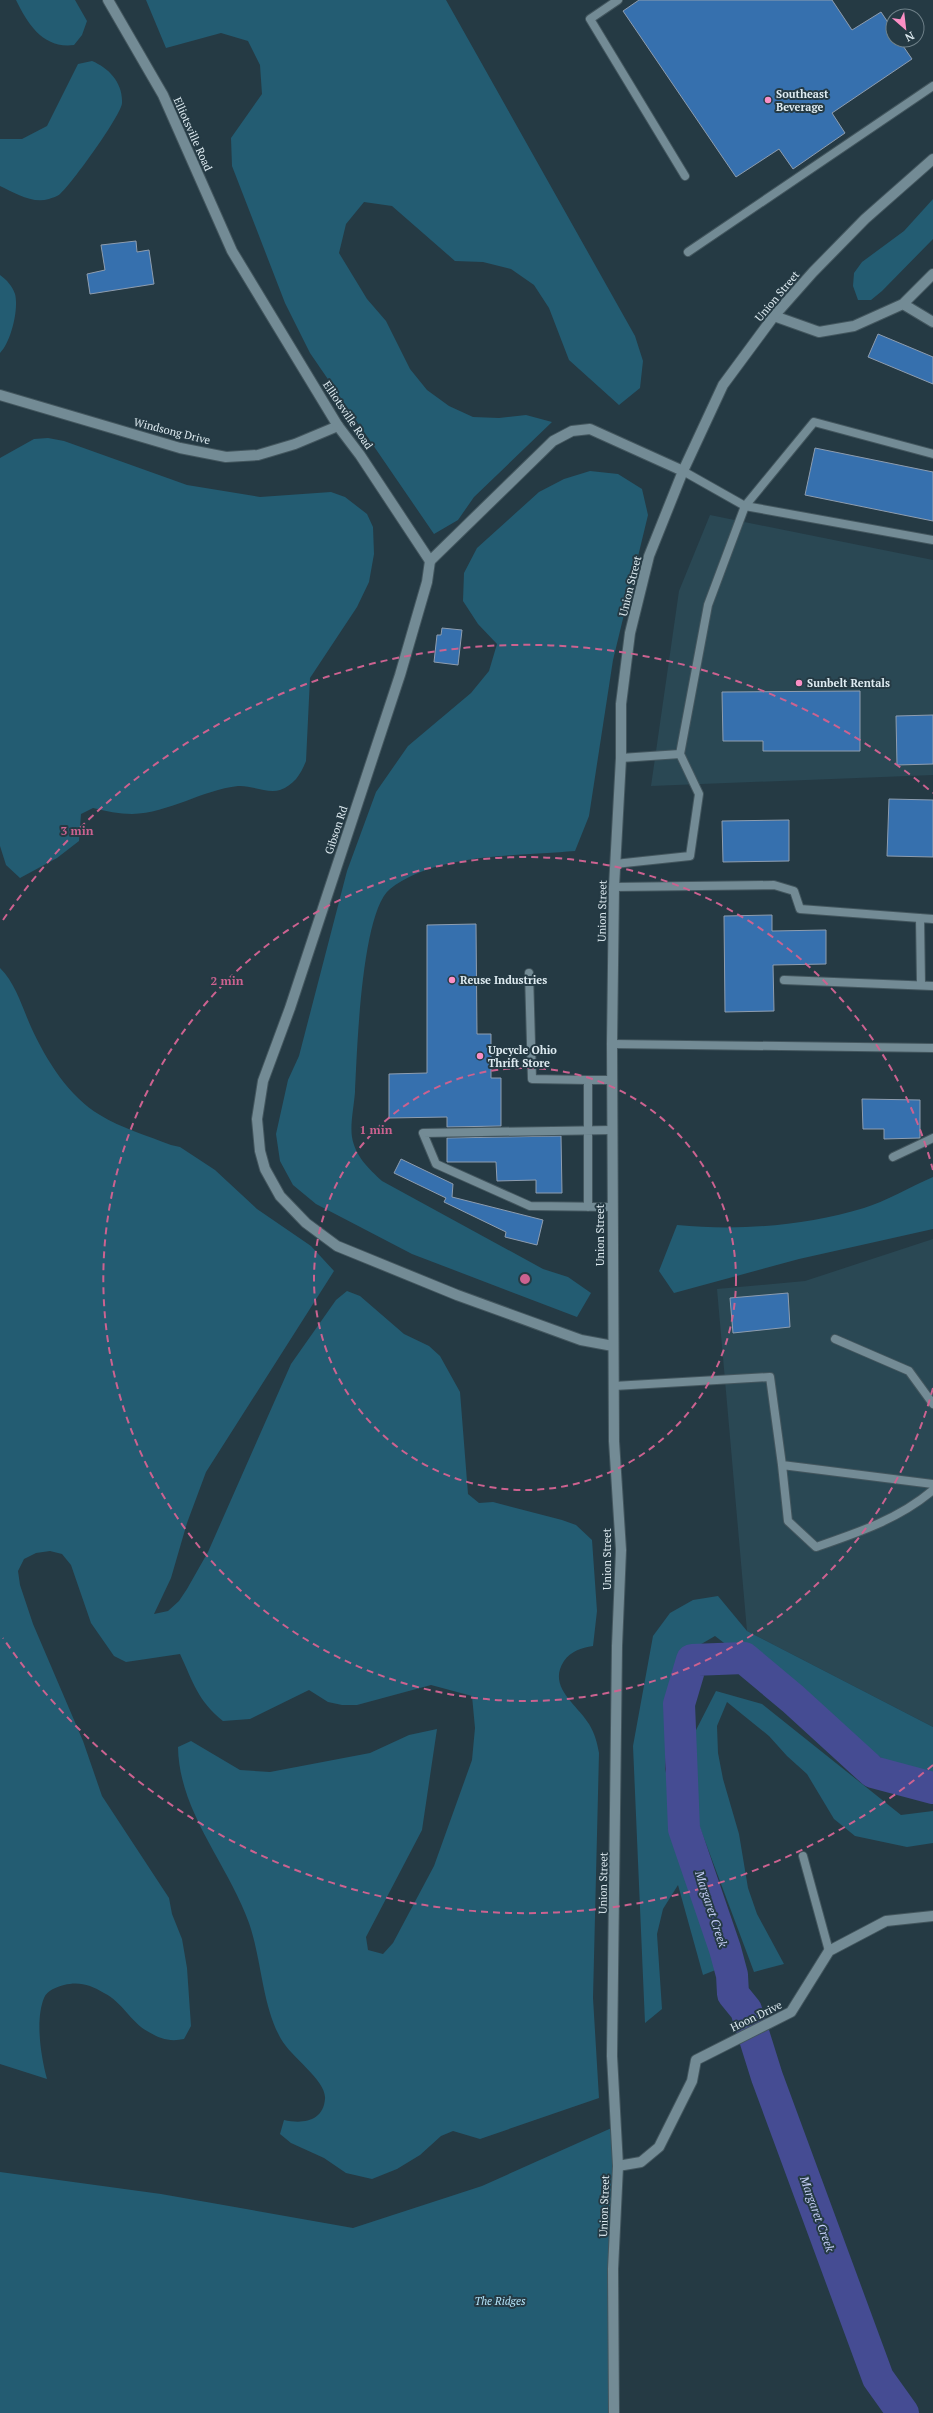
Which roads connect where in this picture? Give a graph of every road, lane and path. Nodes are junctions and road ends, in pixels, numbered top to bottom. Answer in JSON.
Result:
{"nodes":[{"id":1,"x":108,"y":0,"type":"edge"},
{"id":2,"x":618,"y":0,"type":"edge"},
{"id":3,"x":933,"y":86,"type":"edge"},
{"id":4,"x":933,"y":159,"type":"edge"},
{"id":5,"x":685,"y":176,"type":"dead end"},
{"id":6,"x":688,"y":252,"type":"dead end"},
{"id":7,"x":933,"y":274,"type":"edge"},
{"id":8,"x":903,"y":304,"type":"junction"},
{"id":9,"x":774,"y":316,"type":"junction"},
{"id":10,"x":933,"y":322,"type":"edge"},
{"id":11,"x":0,"y":395,"type":"edge"},
{"id":12,"x":338,"y":426,"type":"junction"},
{"id":13,"x":933,"y":454,"type":"edge"},
{"id":14,"x":683,"y":471,"type":"junction"},
{"id":15,"x":746,"y":506,"type":"junction"},
{"id":16,"x":933,"y":540,"type":"edge"},
{"id":17,"x":430,"y":561,"type":"junction"},
{"id":18,"x":680,"y":754,"type":"junction"},
{"id":19,"x":621,"y":758,"type":"junction"},
{"id":20,"x":615,"y":864,"type":"junction"},
{"id":21,"x":614,"y":887,"type":"junction"},
{"id":22,"x":920,"y":918,"type":"junction"},
{"id":23,"x":933,"y":919,"type":"edge"},
{"id":24,"x":529,"y":973,"type":"dead end"},
{"id":25,"x":784,"y":980,"type":"dead end"},
{"id":26,"x":921,"y":985,"type":"junction"},
{"id":27,"x":933,"y":986,"type":"edge"},
{"id":28,"x":612,"y":1044,"type":"junction"},
{"id":29,"x":933,"y":1048,"type":"edge"},
{"id":30,"x":588,"y":1080,"type":"junction"},
{"id":31,"x":612,"y":1080,"type":"junction"},
{"id":32,"x":588,"y":1130,"type":"junction"},
{"id":33,"x":612,"y":1130,"type":"junction"},
{"id":34,"x":933,"y":1138,"type":"edge"},
{"id":35,"x":893,"y":1157,"type":"dead end"},
{"id":36,"x":588,"y":1207,"type":"junction"},
{"id":37,"x":612,"y":1207,"type":"junction"},
{"id":38,"x":835,"y":1340,"type":"dead end"},
{"id":39,"x":613,"y":1346,"type":"junction"},
{"id":40,"x":614,"y":1386,"type":"junction"},
{"id":41,"x":933,"y":1404,"type":"edge"},
{"id":42,"x":782,"y":1465,"type":"junction"},
{"id":43,"x":933,"y":1484,"type":"edge"},
{"id":44,"x":933,"y":1490,"type":"edge"},
{"id":45,"x":803,"y":1856,"type":"dead end"},
{"id":46,"x":933,"y":1916,"type":"edge"},
{"id":47,"x":829,"y":1951,"type":"junction"},
{"id":48,"x":618,"y":2166,"type":"junction"},
{"id":49,"x":614,"y":2413,"type":"edge"}],
"edges":[{"from":1,"to":12,"type":"street","name":"Elliotsville Road"},
{"from":2,"to":5,"type":"lane"},
{"from":3,"to":6,"type":"lane"},
{"from":4,"to":9,"type":"street","name":"Union Street"},
{"from":7,"to":8,"type":"street"},
{"from":8,"to":9,"type":"street"},
{"from":8,"to":10,"type":"street"},
{"from":9,"to":14,"type":"street","name":"Union Street"},
{"from":11,"to":12,"type":"street","name":"Windsong Drive"},
{"from":12,"to":17,"type":"street","name":"Elliotsville Road"},
{"from":13,"to":15,"type":"lane"},
{"from":14,"to":15,"type":"lane"},
{"from":14,"to":17,"type":"street"},
{"from":14,"to":19,"type":"street","name":"Union Street"},
{"from":15,"to":16,"type":"lane"},
{"from":15,"to":18,"type":"lane"},
{"from":17,"to":39,"type":"street","name":"Gibson Rd"},
{"from":18,"to":19,"type":"lane"},
{"from":18,"to":20,"type":"lane"},
{"from":19,"to":20,"type":"street","name":"Union Street"},
{"from":20,"to":21,"type":"street","name":"Union Street"},
{"from":21,"to":22,"type":"lane"},
{"from":21,"to":28,"type":"street","name":"Union Street"},
{"from":22,"to":23,"type":"lane"},
{"from":22,"to":26,"type":"lane"},
{"from":24,"to":30,"type":"lane"},
{"from":25,"to":26,"type":"lane"},
{"from":26,"to":27,"type":"lane"},
{"from":28,"to":29,"type":"lane"},
{"from":28,"to":31,"type":"street","name":"Union Street"},
{"from":30,"to":31,"type":"lane"},
{"from":30,"to":32,"type":"lane"},
{"from":31,"to":33,"type":"street","name":"Union Street"},
{"from":32,"to":33,"type":"lane"},
{"from":32,"to":36,"type":"lane"},
{"from":32,"to":36,"type":"lane"},
{"from":33,"to":37,"type":"street","name":"Union Street"},
{"from":34,"to":35,"type":"lane"},
{"from":36,"to":37,"type":"lane"},
{"from":37,"to":39,"type":"street","name":"Union Street"},
{"from":38,"to":41,"type":"lane"},
{"from":39,"to":40,"type":"street","name":"Union Street"},
{"from":40,"to":42,"type":"lane"},
{"from":40,"to":48,"type":"street","name":"Union Street"},
{"from":42,"to":43,"type":"lane"},
{"from":42,"to":44,"type":"lane"},
{"from":45,"to":47,"type":"lane"},
{"from":46,"to":47,"type":"street"},
{"from":47,"to":48,"type":"street","name":"Hoon Drive"},
{"from":48,"to":49,"type":"street","name":"Union Street"}]}
